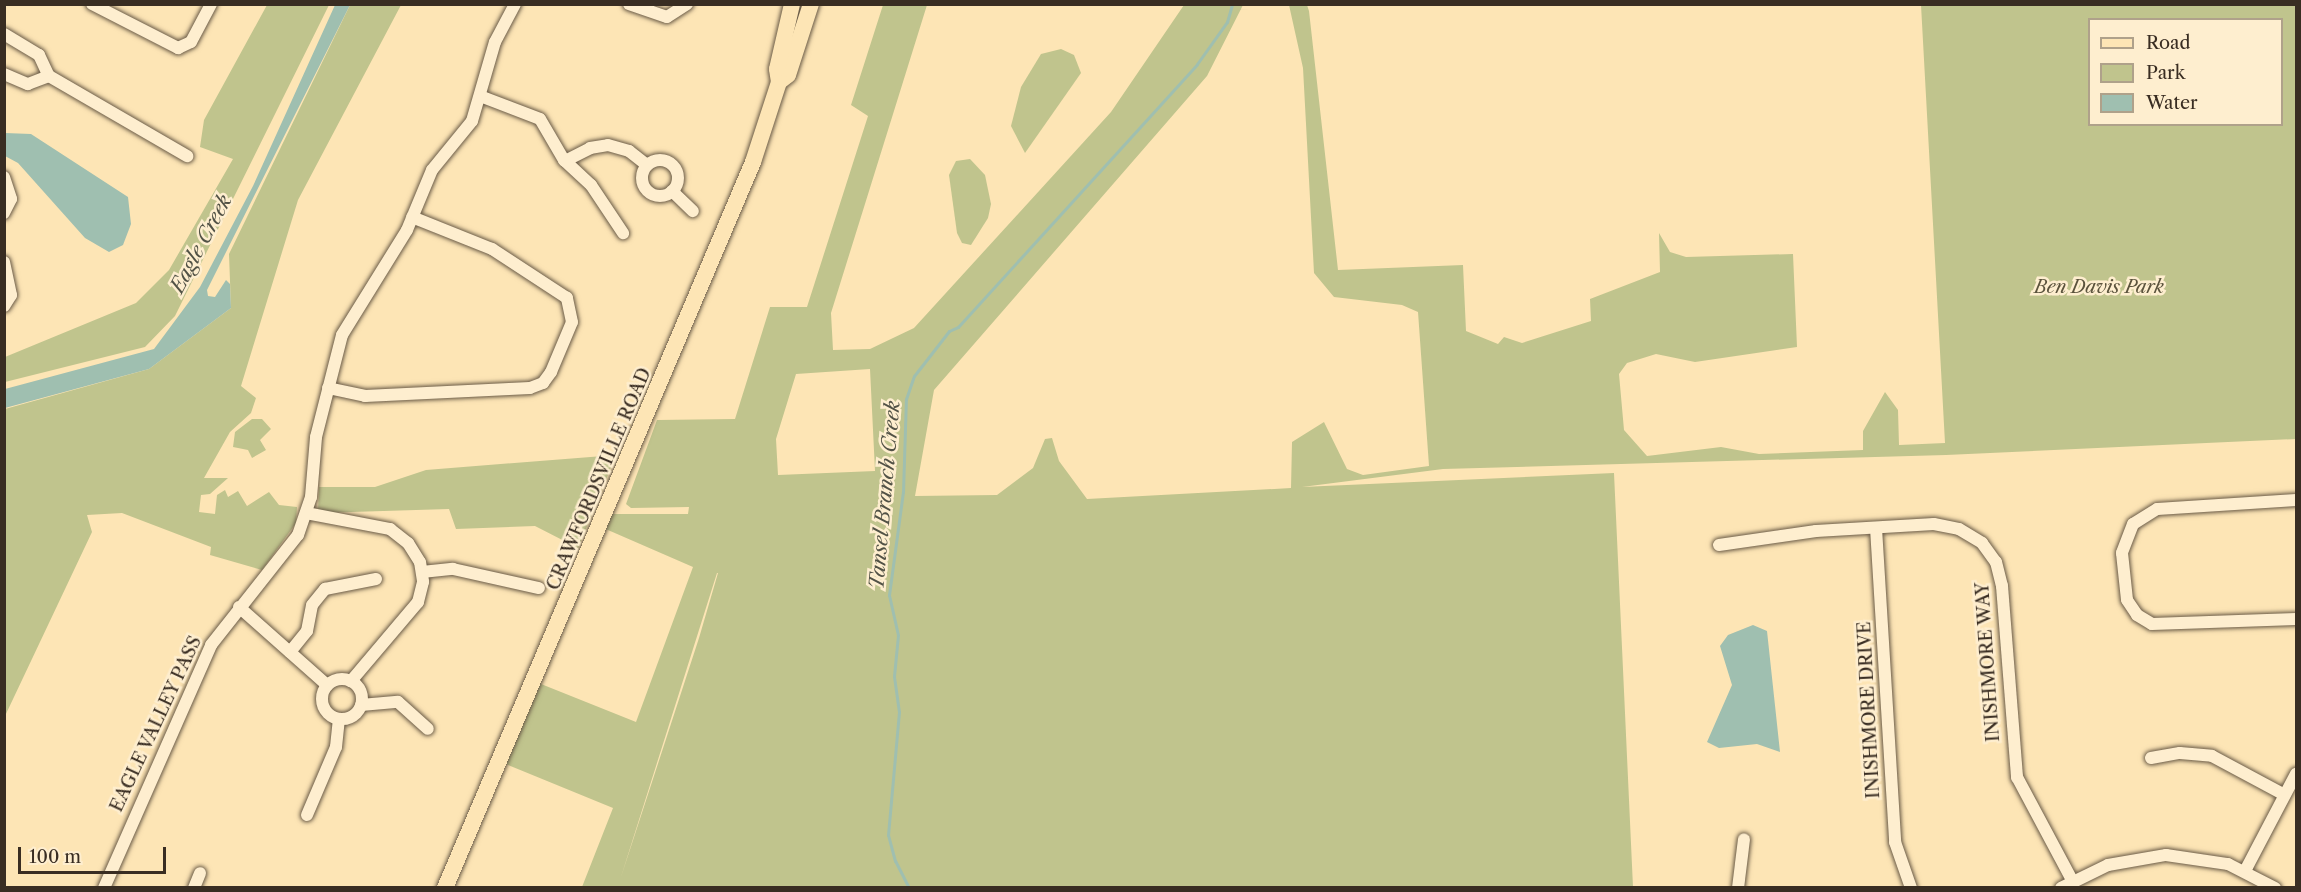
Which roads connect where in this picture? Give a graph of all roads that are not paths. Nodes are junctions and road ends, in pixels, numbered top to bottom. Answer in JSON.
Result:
{"nodes":[{"id":1,"x":92,"y":4,"type":"edge"},
{"id":2,"x":211,"y":4,"type":"edge"},
{"id":3,"x":515,"y":4,"type":"edge"},
{"id":4,"x":629,"y":4,"type":"edge"},
{"id":5,"x":687,"y":4,"type":"edge"},
{"id":6,"x":792,"y":4,"type":"edge"},
{"id":7,"x":811,"y":4,"type":"edge"},
{"id":8,"x":4,"y":34,"type":"edge"},
{"id":9,"x":4,"y":74,"type":"edge"},
{"id":10,"x":50,"y":76,"type":"junction"},
{"id":11,"x":779,"y":82,"type":"junction"},
{"id":12,"x":480,"y":96,"type":"junction"},
{"id":13,"x":187,"y":156,"type":"dead end"},
{"id":14,"x":565,"y":161,"type":"junction"},
{"id":15,"x":646,"y":165,"type":"junction"},
{"id":16,"x":4,"y":177,"type":"edge"},
{"id":17,"x":672,"y":190,"type":"junction"},
{"id":18,"x":693,"y":211,"type":"dead end"},
{"id":19,"x":4,"y":213,"type":"edge"},
{"id":20,"x":412,"y":217,"type":"junction"},
{"id":21,"x":623,"y":232,"type":"dead end"},
{"id":22,"x":4,"y":262,"type":"edge"},
{"id":23,"x":4,"y":306,"type":"edge"},
{"id":24,"x":328,"y":388,"type":"junction"},
{"id":25,"x":2296,"y":501,"type":"edge"},
{"id":26,"x":306,"y":513,"type":"junction"},
{"id":27,"x":1876,"y":528,"type":"junction"},
{"id":28,"x":1719,"y":545,"type":"dead end"},
{"id":29,"x":422,"y":572,"type":"junction"},
{"id":30,"x":376,"y":579,"type":"dead end"},
{"id":31,"x":539,"y":588,"type":"dead end"},
{"id":32,"x":239,"y":607,"type":"junction"},
{"id":33,"x":2296,"y":619,"type":"edge"},
{"id":34,"x":290,"y":652,"type":"junction"},
{"id":35,"x":351,"y":681,"type":"junction"},
{"id":36,"x":327,"y":685,"type":"junction"},
{"id":37,"x":361,"y":705,"type":"junction"},
{"id":38,"x":339,"y":719,"type":"junction"},
{"id":39,"x":428,"y":729,"type":"dead end"},
{"id":40,"x":2151,"y":758,"type":"dead end"},
{"id":41,"x":2296,"y":774,"type":"edge"},
{"id":42,"x":2283,"y":794,"type":"junction"},
{"id":43,"x":307,"y":815,"type":"dead end"},
{"id":44,"x":1744,"y":839,"type":"dead end"},
{"id":45,"x":2245,"y":871,"type":"junction"},
{"id":46,"x":200,"y":873,"type":"dead end"},
{"id":47,"x":2073,"y":880,"type":"junction"},
{"id":48,"x":104,"y":888,"type":"edge"},
{"id":49,"x":194,"y":888,"type":"edge"},
{"id":50,"x":445,"y":888,"type":"edge"},
{"id":51,"x":1738,"y":888,"type":"edge"},
{"id":52,"x":1911,"y":888,"type":"edge"},
{"id":53,"x":2061,"y":888,"type":"edge"},
{"id":54,"x":2275,"y":888,"type":"edge"}],
"edges":[{"from":1,"to":2,"type":"street"},
{"from":3,"to":12,"type":"street","name":"EAGLE VALLEY PASS"},
{"from":4,"to":5,"type":"street"},
{"from":6,"to":11,"type":"main road","name":"CRAWFORDSVILLE ROAD"},
{"from":7,"to":11,"type":"main road","name":"CRAWFORDSVILLE ROAD"},
{"from":8,"to":10,"type":"street"},
{"from":9,"to":10,"type":"street"},
{"from":10,"to":13,"type":"street"},
{"from":11,"to":50,"type":"main road","name":"CRAWFORDSVILLE ROAD"},
{"from":12,"to":14,"type":"street"},
{"from":12,"to":20,"type":"street","name":"EAGLE VALLEY PASS"},
{"from":14,"to":15,"type":"street"},
{"from":14,"to":21,"type":"street"},
{"from":15,"to":17,"type":"street"},
{"from":15,"to":17,"type":"street"},
{"from":16,"to":19,"type":"street"},
{"from":17,"to":18,"type":"street"},
{"from":20,"to":24,"type":"street","name":"EAGLE VALLEY PASS"},
{"from":20,"to":24,"type":"street"},
{"from":22,"to":23,"type":"street"},
{"from":24,"to":26,"type":"street","name":"EAGLE VALLEY PASS"},
{"from":25,"to":33,"type":"street"},
{"from":26,"to":29,"type":"street"},
{"from":26,"to":32,"type":"street","name":"EAGLE VALLEY PASS"},
{"from":27,"to":28,"type":"street","name":"INISHMORE WAY"},
{"from":27,"to":47,"type":"street","name":"INISHMORE WAY"},
{"from":27,"to":52,"type":"street","name":"INISHMORE DRIVE"},
{"from":29,"to":31,"type":"street"},
{"from":29,"to":35,"type":"street"},
{"from":30,"to":34,"type":"street"},
{"from":32,"to":34,"type":"street"},
{"from":32,"to":48,"type":"street","name":"EAGLE VALLEY PASS"},
{"from":34,"to":36,"type":"street"},
{"from":35,"to":36,"type":"street"},
{"from":35,"to":37,"type":"street"},
{"from":36,"to":38,"type":"street"},
{"from":37,"to":38,"type":"street"},
{"from":37,"to":39,"type":"street"},
{"from":38,"to":43,"type":"street"},
{"from":40,"to":42,"type":"street"},
{"from":41,"to":42,"type":"street"},
{"from":42,"to":45,"type":"street"},
{"from":44,"to":51,"type":"street"},
{"from":45,"to":47,"type":"street"},
{"from":45,"to":54,"type":"street"},
{"from":46,"to":49,"type":"street"},
{"from":47,"to":53,"type":"street"}]}
